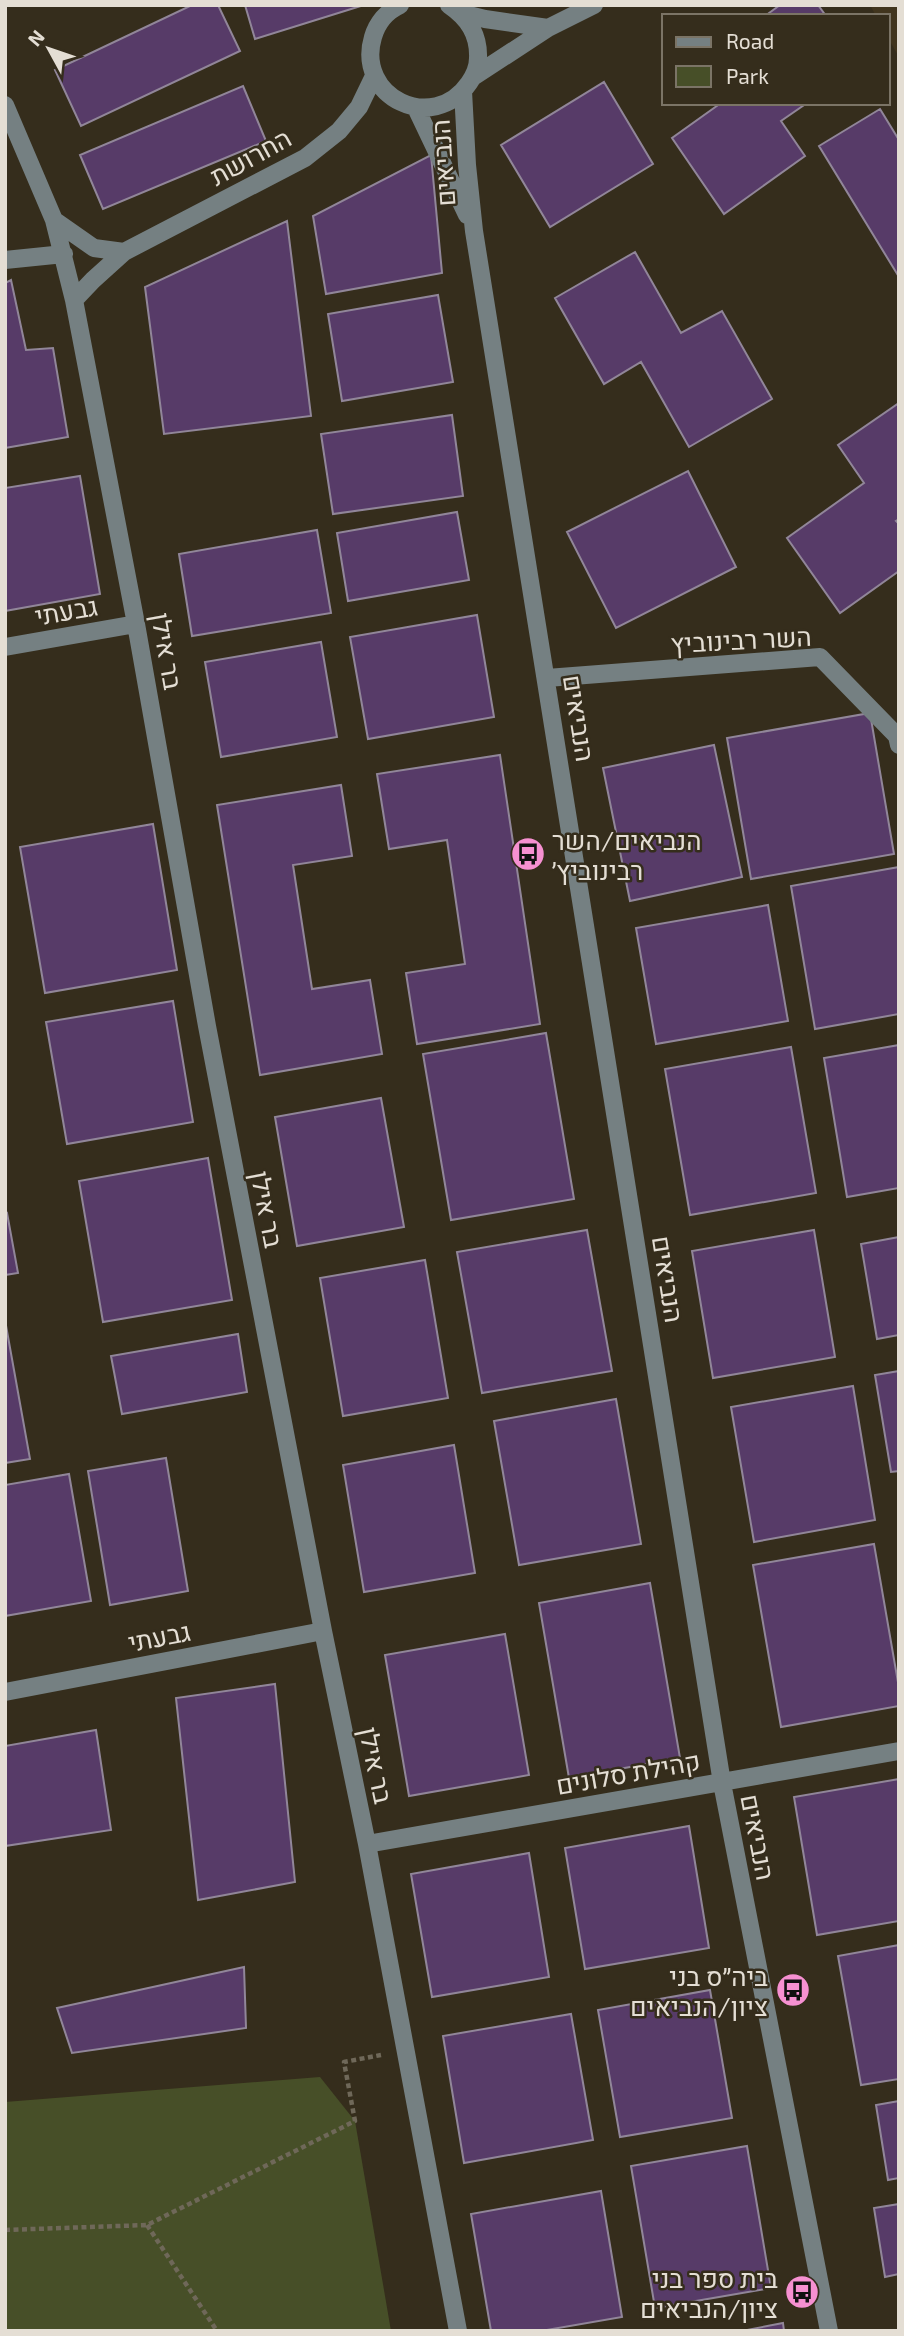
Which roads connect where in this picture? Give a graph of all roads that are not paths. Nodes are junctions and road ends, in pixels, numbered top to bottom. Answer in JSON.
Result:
{"nodes":[{"id":1,"x":400,"y":5,"type":"edge"},
{"id":2,"x":594,"y":5,"type":"edge"},
{"id":3,"x":455,"y":9,"type":"edge"},
{"id":4,"x":548,"y":27,"type":"junction"},
{"id":5,"x":374,"y":76,"type":"junction"},
{"id":6,"x":468,"y":84,"type":"junction"},
{"id":7,"x":5,"y":104,"type":"edge"},
{"id":8,"x":416,"y":108,"type":"junction"},
{"id":9,"x":54,"y":220,"type":"junction"},
{"id":10,"x":474,"y":231,"type":"junction"},
{"id":11,"x":124,"y":252,"type":"junction"},
{"id":12,"x":64,"y":254,"type":"junction"},
{"id":13,"x":5,"y":260,"type":"edge"},
{"id":14,"x":74,"y":300,"type":"junction"},
{"id":15,"x":136,"y":624,"type":"junction"},
{"id":16,"x":5,"y":647,"type":"edge"},
{"id":17,"x":547,"y":678,"type":"junction"},
{"id":18,"x":899,"y":745,"type":"edge"},
{"id":19,"x":323,"y":1631,"type":"junction"},
{"id":20,"x":5,"y":1692,"type":"edge"},
{"id":21,"x":899,"y":1751,"type":"edge"},
{"id":22,"x":722,"y":1783,"type":"junction"},
{"id":23,"x":366,"y":1843,"type":"junction"},
{"id":24,"x":458,"y":2331,"type":"edge"},
{"id":25,"x":829,"y":2331,"type":"edge"}],
"edges":[{"from":1,"to":5,"type":"street"},
{"from":2,"to":4,"type":"street"},
{"from":3,"to":4,"type":"street"},
{"from":3,"to":6,"type":"street","name":"הנביאים"},
{"from":4,"to":6,"type":"street"},
{"from":5,"to":8,"type":"street"},
{"from":5,"to":11,"type":"street","name":"החרושת"},
{"from":6,"to":8,"type":"street"},
{"from":6,"to":10,"type":"street","name":"הנביאים"},
{"from":7,"to":9,"type":"street","name":"בר אילן"},
{"from":8,"to":10,"type":"street","name":"הנביאים"},
{"from":9,"to":11,"type":"street"},
{"from":9,"to":12,"type":"street","name":"בר אילן"},
{"from":10,"to":17,"type":"street","name":"הנביאים"},
{"from":11,"to":14,"type":"street","name":"החרושת"},
{"from":12,"to":13,"type":"street"},
{"from":12,"to":14,"type":"street","name":"בר אילן"},
{"from":14,"to":15,"type":"street","name":"בר אילן"},
{"from":15,"to":16,"type":"street","name":"גבעתי"},
{"from":15,"to":19,"type":"street","name":"בר אילן"},
{"from":17,"to":18,"type":"street","name":"השר רבינוביץ"},
{"from":17,"to":22,"type":"street","name":"הנביאים"},
{"from":19,"to":20,"type":"street","name":"גבעתי"},
{"from":19,"to":23,"type":"street","name":"בר אילן"},
{"from":21,"to":22,"type":"street","name":"קהילת סלונים"},
{"from":22,"to":23,"type":"street","name":"קהילת סלונים"},
{"from":22,"to":25,"type":"street","name":"הנביאים"},
{"from":23,"to":24,"type":"street","name":"בר אילן"}]}
